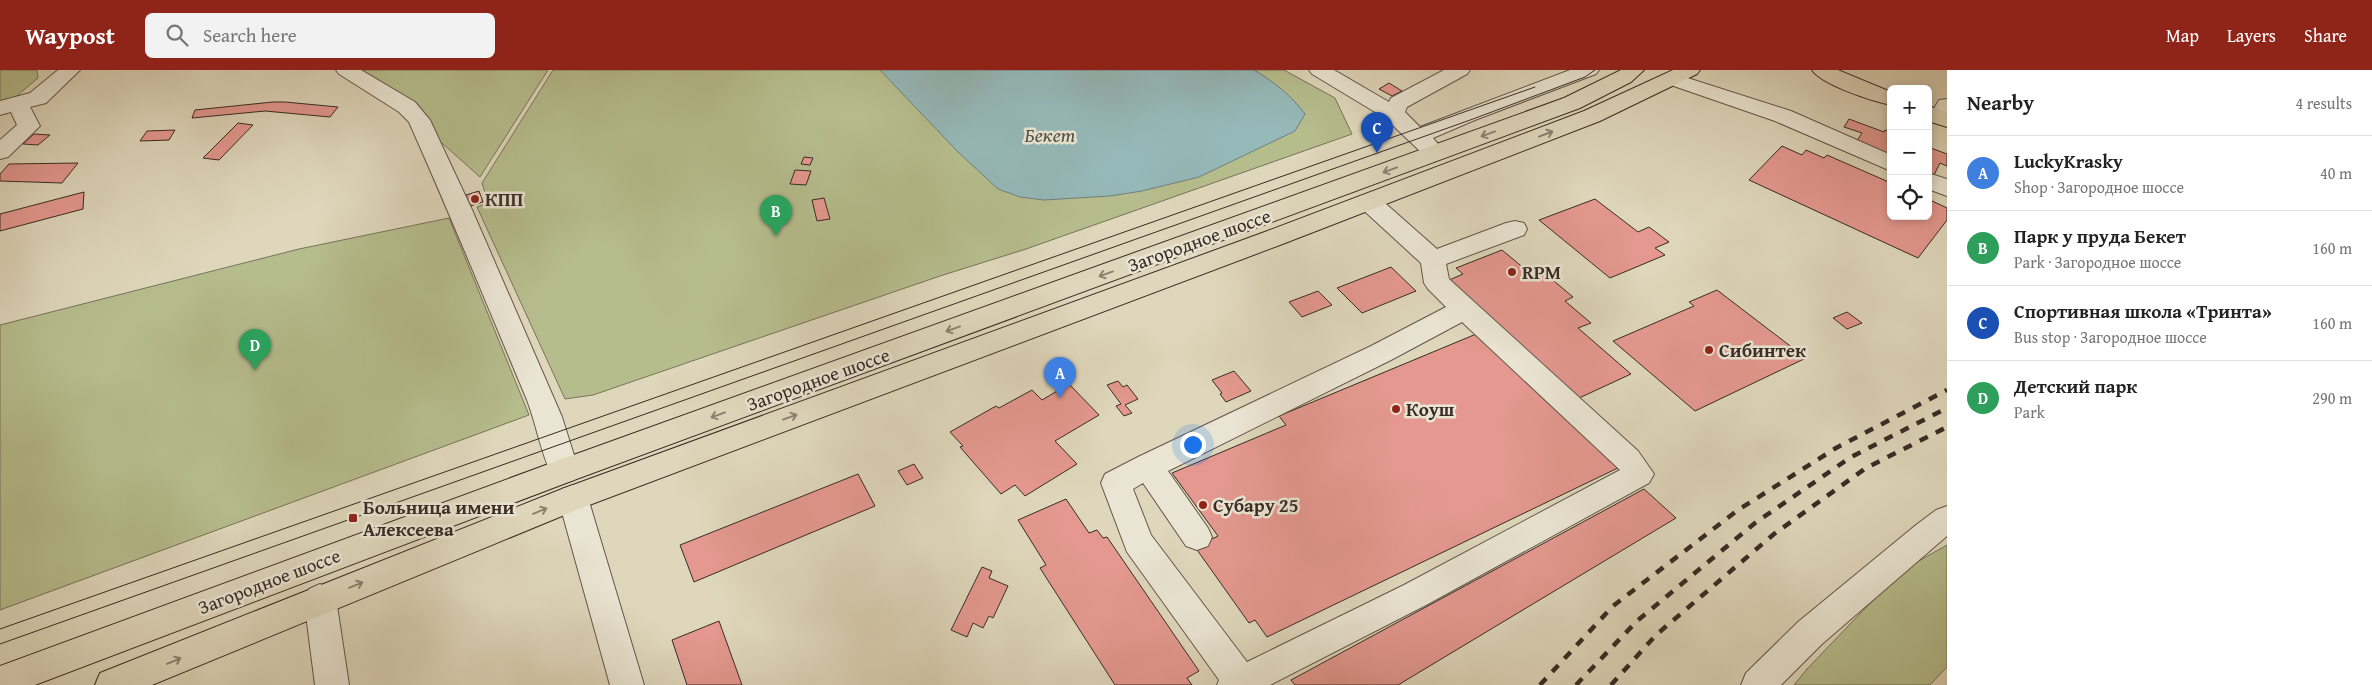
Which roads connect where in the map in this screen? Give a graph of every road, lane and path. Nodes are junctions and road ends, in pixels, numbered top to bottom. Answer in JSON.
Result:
{"nodes":[{"id":1,"x":70,"y":70,"type":"edge"},
{"id":2,"x":346,"y":70,"type":"edge"},
{"id":3,"x":1319,"y":70,"type":"edge"},
{"id":4,"x":1589,"y":70,"type":"edge"},
{"id":5,"x":1617,"y":70,"type":"edge"},
{"id":6,"x":1634,"y":70,"type":"edge"},
{"id":7,"x":1822,"y":70,"type":"edge"},
{"id":8,"x":1455,"y":71,"type":"edge"},
{"id":9,"x":1681,"y":75,"type":"edge"},
{"id":10,"x":1582,"y":98,"type":"junction"},
{"id":11,"x":1887,"y":98,"type":"edge"},
{"id":12,"x":9,"y":106,"type":"edge"},
{"id":13,"x":1393,"y":114,"type":"junction"},
{"id":14,"x":1427,"y":144,"type":"junction"},
{"id":15,"x":0,"y":152,"type":"edge"},
{"id":16,"x":1887,"y":162,"type":"edge"},
{"id":17,"x":1932,"y":182,"type":"edge"},
{"id":18,"x":1947,"y":188,"type":"edge"},
{"id":19,"x":1369,"y":202,"type":"junction"},
{"id":20,"x":1515,"y":229,"type":"dead end"},
{"id":21,"x":1433,"y":260,"type":"junction"},
{"id":22,"x":1464,"y":309,"type":"junction"},
{"id":23,"x":1148,"y":466,"type":"junction"},
{"id":24,"x":568,"y":485,"type":"junction"},
{"id":25,"x":1947,"y":519,"type":"edge"},
{"id":26,"x":1197,"y":536,"type":"dead end"},
{"id":27,"x":320,"y":599,"type":"junction"},
{"id":28,"x":0,"y":682,"type":"edge"},
{"id":29,"x":1238,"y":683,"type":"edge"},
{"id":30,"x":112,"y":685,"type":"edge"},
{"id":31,"x":332,"y":685,"type":"edge"},
{"id":32,"x":627,"y":685,"type":"edge"},
{"id":33,"x":1758,"y":685,"type":"edge"}],
"edges":[{"from":1,"to":12,"type":"street"},
{"from":2,"to":24,"type":"street"},
{"from":3,"to":13,"type":"street"},
{"from":4,"to":14,"type":"street"},
{"from":5,"to":10,"type":"main road"},
{"from":6,"to":10,"type":"main road","name":"Загородное шоссе"},
{"from":7,"to":11,"type":"main road"},
{"from":8,"to":13,"type":"street"},
{"from":9,"to":16,"type":"street"},
{"from":19,"to":9,"type":"main road","name":"Загородное шоссе","one_way":true},
{"from":10,"to":14,"type":"main road","name":"Загородное шоссе","one_way":true},
{"from":12,"to":15,"type":"street"},
{"from":13,"to":14,"type":"street"},
{"from":14,"to":24,"type":"main road","name":"Загородное шоссе","one_way":true},
{"from":17,"to":18,"type":"street"},
{"from":19,"to":21,"type":"street"},
{"from":24,"to":19,"type":"main road","name":"Загородное шоссе","one_way":true},
{"from":20,"to":21,"type":"street"},
{"from":21,"to":22,"type":"street"},
{"from":22,"to":23,"type":"street"},
{"from":22,"to":29,"type":"street"},
{"from":23,"to":26,"type":"street"},
{"from":23,"to":29,"type":"street"},
{"from":27,"to":24,"type":"main road","name":"Загородное шоссе","one_way":true},
{"from":24,"to":28,"type":"main road","name":"Загородное шоссе"},
{"from":24,"to":32,"type":"street"},
{"from":25,"to":33,"type":"street"},
{"from":30,"to":27,"type":"main road","name":"Загородное шоссе","one_way":true},
{"from":27,"to":31,"type":"street"}]}
